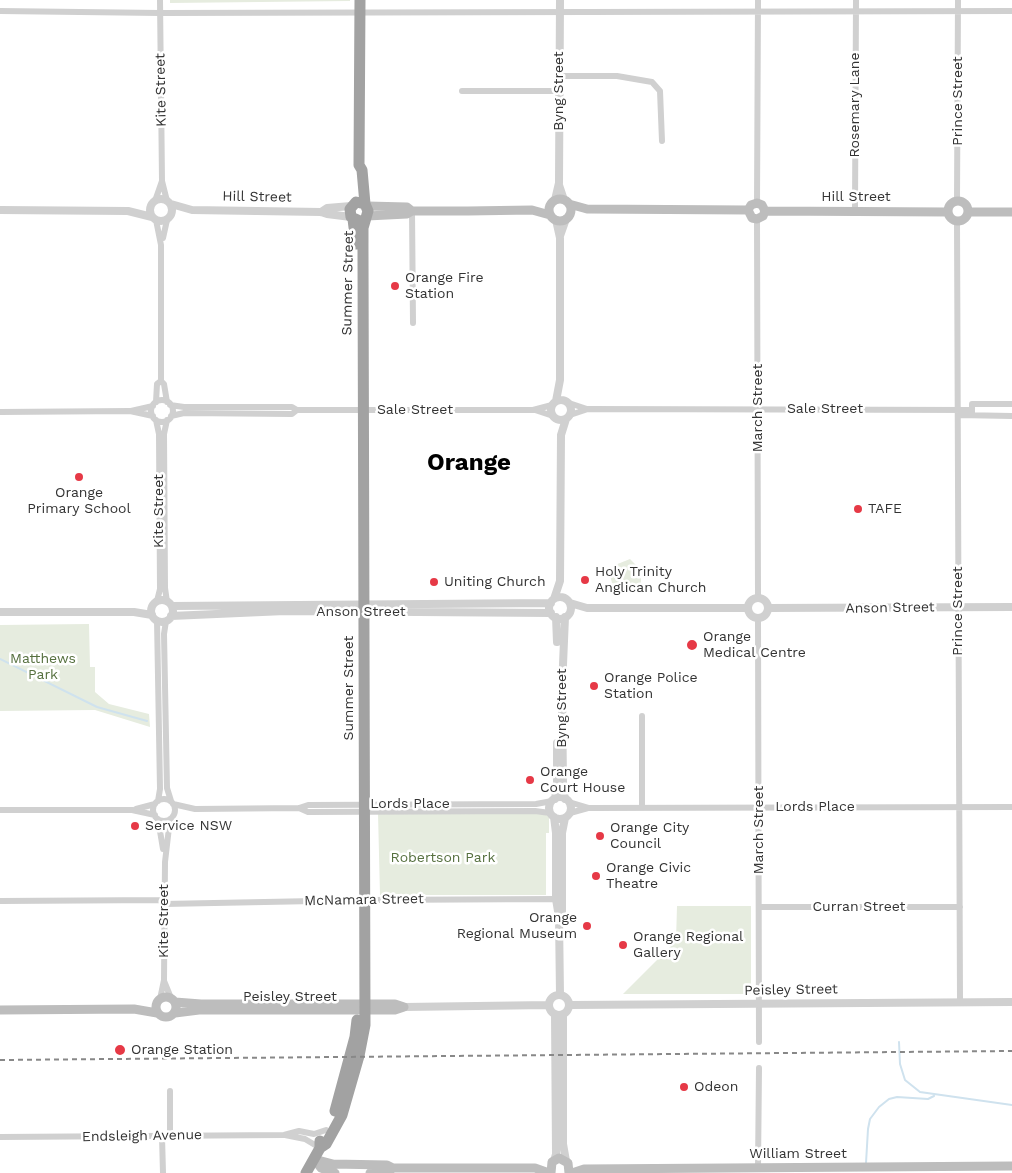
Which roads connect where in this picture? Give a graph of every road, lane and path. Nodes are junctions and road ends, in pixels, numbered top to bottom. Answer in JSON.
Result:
{"nodes":[{"id":1,"x":160,"y":0,"type":"edge"},
{"id":2,"x":560,"y":0,"type":"edge"},
{"id":3,"x":758,"y":0,"type":"edge"},
{"id":4,"x":856,"y":0,"type":"edge"},
{"id":5,"x":958,"y":0,"type":"edge"},
{"id":6,"x":360,"y":6,"type":"edge"},
{"id":7,"x":0,"y":11,"type":"edge"},
{"id":8,"x":560,"y":11,"type":"junction"},
{"id":9,"x":1012,"y":11,"type":"edge"},
{"id":10,"x":758,"y":12,"type":"junction"},
{"id":11,"x":856,"y":12,"type":"junction"},
{"id":12,"x":958,"y":12,"type":"junction"},
{"id":13,"x":160,"y":13,"type":"junction"},
{"id":14,"x":559,"y":76,"type":"junction"},
{"id":15,"x":462,"y":91,"type":"dead end"},
{"id":16,"x":559,"y":91,"type":"junction"},
{"id":17,"x":662,"y":141,"type":"dead end"},
{"id":18,"x":162,"y":181,"type":"junction"},
{"id":19,"x":957,"y":201,"type":"junction"},
{"id":20,"x":560,"y":202,"type":"junction"},
{"id":21,"x":169,"y":203,"type":"junction"},
{"id":22,"x":757,"y":203,"type":"junction"},
{"id":23,"x":153,"y":204,"type":"junction"},
{"id":24,"x":0,"y":210,"type":"edge"},
{"id":25,"x":192,"y":210,"type":"junction"},
{"id":26,"x":532,"y":210,"type":"junction"},
{"id":27,"x":587,"y":210,"type":"junction"},
{"id":28,"x":748,"y":210,"type":"junction"},
{"id":29,"x":128,"y":211,"type":"junction"},
{"id":30,"x":359,"y":211,"type":"junction"},
{"id":31,"x":412,"y":211,"type":"junction"},
{"id":32,"x":765,"y":211,"type":"junction"},
{"id":33,"x":854,"y":211,"type":"junction"},
{"id":34,"x":948,"y":212,"type":"junction"},
{"id":35,"x":968,"y":212,"type":"junction"},
{"id":36,"x":1012,"y":212,"type":"edge"},
{"id":37,"x":553,"y":217,"type":"junction"},
{"id":38,"x":568,"y":217,"type":"junction"},
{"id":39,"x":154,"y":218,"type":"junction"},
{"id":40,"x":169,"y":218,"type":"junction"},
{"id":41,"x":757,"y":219,"type":"junction"},
{"id":42,"x":957,"y":222,"type":"junction"},
{"id":43,"x":560,"y":238,"type":"junction"},
{"id":44,"x":161,"y":244,"type":"junction"},
{"id":45,"x":412,"y":323,"type":"dead end"},
{"id":46,"x":560,"y":380,"type":"junction"},
{"id":47,"x":160,"y":381,"type":"junction"},
{"id":48,"x":567,"y":402,"type":"junction"},
{"id":49,"x":169,"y":403,"type":"junction"},
{"id":50,"x":554,"y":403,"type":"junction"},
{"id":51,"x":154,"y":404,"type":"junction"},
{"id":52,"x":1012,"y":404,"type":"edge"},
{"id":53,"x":758,"y":409,"type":"junction"},
{"id":54,"x":298,"y":410,"type":"junction"},
{"id":55,"x":359,"y":410,"type":"junction"},
{"id":56,"x":533,"y":410,"type":"junction"},
{"id":57,"x":588,"y":410,"type":"junction"},
{"id":58,"x":130,"y":411,"type":"junction"},
{"id":59,"x":0,"y":412,"type":"edge"},
{"id":60,"x":958,"y":412,"type":"junction"},
{"id":61,"x":972,"y":413,"type":"junction"},
{"id":62,"x":1012,"y":416,"type":"edge"},
{"id":63,"x":555,"y":417,"type":"junction"},
{"id":64,"x":568,"y":417,"type":"junction"},
{"id":65,"x":154,"y":418,"type":"junction"},
{"id":66,"x":169,"y":418,"type":"junction"},
{"id":67,"x":561,"y":435,"type":"junction"},
{"id":68,"x":560,"y":581,"type":"junction"},
{"id":69,"x":758,"y":598,"type":"junction"},
{"id":70,"x":552,"y":601,"type":"junction"},
{"id":71,"x":568,"y":601,"type":"junction"},
{"id":72,"x":155,"y":604,"type":"junction"},
{"id":73,"x":169,"y":604,"type":"junction"},
{"id":74,"x":958,"y":607,"type":"junction"},
{"id":75,"x":1012,"y":607,"type":"edge"},
{"id":76,"x":587,"y":608,"type":"junction"},
{"id":77,"x":748,"y":608,"type":"junction"},
{"id":78,"x":768,"y":608,"type":"junction"},
{"id":79,"x":360,"y":609,"type":"junction"},
{"id":80,"x":0,"y":612,"type":"edge"},
{"id":81,"x":134,"y":612,"type":"junction"},
{"id":82,"x":553,"y":615,"type":"junction"},
{"id":83,"x":568,"y":615,"type":"junction"},
{"id":84,"x":154,"y":618,"type":"junction"},
{"id":85,"x":169,"y":619,"type":"junction"},
{"id":86,"x":758,"y":619,"type":"junction"},
{"id":87,"x":642,"y":716,"type":"dead end"},
{"id":88,"x":553,"y":800,"type":"junction"},
{"id":89,"x":567,"y":800,"type":"junction"},
{"id":90,"x":172,"y":802,"type":"junction"},
{"id":91,"x":156,"y":803,"type":"junction"},
{"id":92,"x":758,"y":807,"type":"junction"},
{"id":93,"x":960,"y":807,"type":"junction"},
{"id":94,"x":1012,"y":807,"type":"edge"},
{"id":95,"x":361,"y":808,"type":"junction"},
{"id":96,"x":589,"y":808,"type":"junction"},
{"id":97,"x":642,"y":808,"type":"junction"},
{"id":98,"x":196,"y":809,"type":"junction"},
{"id":99,"x":0,"y":810,"type":"edge"},
{"id":100,"x":132,"y":810,"type":"junction"},
{"id":101,"x":552,"y":815,"type":"junction"},
{"id":102,"x":568,"y":816,"type":"junction"},
{"id":103,"x":156,"y":817,"type":"junction"},
{"id":104,"x":172,"y":817,"type":"junction"},
{"id":105,"x":165,"y":862,"type":"junction"},
{"id":106,"x":556,"y":899,"type":"junction"},
{"id":107,"x":361,"y":900,"type":"junction"},
{"id":108,"x":0,"y":901,"type":"edge"},
{"id":109,"x":164,"y":902,"type":"junction"},
{"id":110,"x":562,"y":906,"type":"junction"},
{"id":111,"x":759,"y":907,"type":"junction"},
{"id":112,"x":960,"y":907,"type":"junction"},
{"id":113,"x":559,"y":917,"type":"junction"},
{"id":114,"x":164,"y":980,"type":"junction"},
{"id":115,"x":560,"y":995,"type":"junction"},
{"id":116,"x":158,"y":1000,"type":"junction"},
{"id":117,"x":173,"y":1000,"type":"junction"},
{"id":118,"x":960,"y":1001,"type":"junction"},
{"id":119,"x":1012,"y":1002,"type":"edge"},
{"id":120,"x":759,"y":1004,"type":"junction"},
{"id":121,"x":549,"y":1005,"type":"junction"},
{"id":122,"x":570,"y":1005,"type":"junction"},
{"id":123,"x":361,"y":1007,"type":"junction"},
{"id":124,"x":404,"y":1007,"type":"joint"},
{"id":125,"x":134,"y":1009,"type":"junction"},
{"id":126,"x":0,"y":1010,"type":"edge"},
{"id":127,"x":157,"y":1013,"type":"junction"},
{"id":128,"x":175,"y":1013,"type":"junction"},
{"id":129,"x":559,"y":1014,"type":"junction"},
{"id":130,"x":759,"y":1042,"type":"dead end"},
{"id":131,"x":759,"y":1068,"type":"dead end"},
{"id":132,"x":170,"y":1091,"type":"dead end"},
{"id":133,"x":326,"y":1130,"type":"junction"},
{"id":134,"x":166,"y":1135,"type":"junction"},
{"id":135,"x":284,"y":1135,"type":"junction"},
{"id":136,"x":0,"y":1137,"type":"edge"},
{"id":137,"x":320,"y":1148,"type":"junction"},
{"id":138,"x":314,"y":1159,"type":"junction"},
{"id":139,"x":553,"y":1162,"type":"junction"},
{"id":140,"x":567,"y":1162,"type":"junction"},
{"id":141,"x":1012,"y":1166,"type":"edge"},
{"id":142,"x":534,"y":1168,"type":"junction"},
{"id":143,"x":584,"y":1169,"type":"junction"},
{"id":144,"x":395,"y":1170,"type":"edge"},
{"id":145,"x":758,"y":1170,"type":"edge"},
{"id":146,"x":163,"y":1173,"type":"edge"},
{"id":147,"x":306,"y":1173,"type":"edge"},
{"id":148,"x":335,"y":1173,"type":"edge"},
{"id":149,"x":370,"y":1173,"type":"edge"},
{"id":150,"x":550,"y":1173,"type":"edge"},
{"id":151,"x":570,"y":1173,"type":"edge"}],
"edges":[{"from":1,"to":13,"type":"street","name":"Kite Street"},
{"from":2,"to":8,"type":"street","name":"Byng Street"},
{"from":3,"to":10,"type":"street"},
{"from":4,"to":11,"type":"street","name":"Rosemary Lane"},
{"from":5,"to":12,"type":"street","name":"Prince Street"},
{"from":6,"to":8,"type":"street"},
{"from":6,"to":13,"type":"street"},
{"from":6,"to":30,"type":"highway","name":"Summer Street"},
{"from":7,"to":13,"type":"street"},
{"from":8,"to":10,"type":"street"},
{"from":8,"to":14,"type":"street","name":"Byng Street"},
{"from":9,"to":12,"type":"street"},
{"from":10,"to":11,"type":"street"},
{"from":10,"to":22,"type":"street"},
{"from":11,"to":12,"type":"street"},
{"from":11,"to":33,"type":"street","name":"Rosemary Lane"},
{"from":12,"to":19,"type":"street","name":"Prince Street"},
{"from":13,"to":18,"type":"street","name":"Kite Street"},
{"from":14,"to":16,"type":"street","name":"Byng Street"},
{"from":14,"to":17,"type":"street"},
{"from":15,"to":16,"type":"street"},
{"from":16,"to":20,"type":"street","name":"Byng Street"},
{"from":18,"to":21,"type":"street","name":"Kite Street"},
{"from":18,"to":23,"type":"street","name":"Kite Street"},
{"from":19,"to":34,"type":"main road"},
{"from":19,"to":35,"type":"main road"},
{"from":20,"to":26,"type":"main road","name":"Hill Street"},
{"from":20,"to":27,"type":"main road"},
{"from":20,"to":37,"type":"main road"},
{"from":20,"to":38,"type":"main road"},
{"from":21,"to":23,"type":"street"},
{"from":21,"to":25,"type":"street","name":"Hill Street"},
{"from":21,"to":40,"type":"street"},
{"from":22,"to":28,"type":"main road"},
{"from":22,"to":32,"type":"main road"},
{"from":23,"to":29,"type":"street"},
{"from":23,"to":39,"type":"street"},
{"from":24,"to":29,"type":"street"},
{"from":25,"to":30,"type":"street","name":"Hill Street"},
{"from":25,"to":40,"type":"street","name":"Hill Street"},
{"from":26,"to":31,"type":"main road","name":"Hill Street"},
{"from":26,"to":37,"type":"main road","name":"Hill Street"},
{"from":27,"to":28,"type":"main road"},
{"from":27,"to":38,"type":"main road"},
{"from":28,"to":41,"type":"main road"},
{"from":29,"to":39,"type":"street"},
{"from":30,"to":31,"type":"main road","name":"Hill Street"},
{"from":30,"to":55,"type":"highway","name":"Summer Street"},
{"from":31,"to":45,"type":"street"},
{"from":32,"to":33,"type":"main road","name":"Hill Street"},
{"from":32,"to":41,"type":"main road"},
{"from":33,"to":34,"type":"main road","name":"Hill Street"},
{"from":34,"to":42,"type":"main road"},
{"from":35,"to":36,"type":"main road"},
{"from":35,"to":42,"type":"main road"},
{"from":37,"to":38,"type":"main road"},
{"from":37,"to":43,"type":"street"},
{"from":38,"to":43,"type":"street"},
{"from":39,"to":40,"type":"street"},
{"from":39,"to":44,"type":"street"},
{"from":40,"to":44,"type":"street"},
{"from":41,"to":53,"type":"street","name":"March Street"},
{"from":42,"to":60,"type":"street","name":"Prince Street"},
{"from":43,"to":46,"type":"street"},
{"from":44,"to":47,"type":"street"},
{"from":46,"to":48,"type":"street"},
{"from":46,"to":50,"type":"street"},
{"from":47,"to":49,"type":"street"},
{"from":47,"to":51,"type":"street"},
{"from":48,"to":50,"type":"street"},
{"from":48,"to":57,"type":"street","name":"Sale Street"},
{"from":48,"to":64,"type":"street"},
{"from":49,"to":51,"type":"street","name":"Sale Street"},
{"from":49,"to":54,"type":"street","name":"Sale Street"},
{"from":49,"to":66,"type":"street","name":"Kite Street"},
{"from":50,"to":56,"type":"street","name":"Sale Street"},
{"from":50,"to":63,"type":"street"},
{"from":51,"to":58,"type":"street"},
{"from":51,"to":65,"type":"street","name":"Kite Street"},
{"from":52,"to":61,"type":"street","name":"Sale Street"},
{"from":53,"to":57,"type":"street","name":"Sale Street"},
{"from":53,"to":60,"type":"street","name":"Sale Street"},
{"from":53,"to":69,"type":"street","name":"March Street"},
{"from":54,"to":55,"type":"street","name":"Sale Street"},
{"from":54,"to":66,"type":"street","name":"Sale Street"},
{"from":55,"to":56,"type":"street","name":"Sale Street"},
{"from":55,"to":79,"type":"highway","name":"Summer Street"},
{"from":56,"to":63,"type":"street","name":"Sale Street"},
{"from":57,"to":64,"type":"street","name":"Sale Street"},
{"from":58,"to":59,"type":"street"},
{"from":58,"to":65,"type":"street"},
{"from":60,"to":61,"type":"street","name":"Sale Street"},
{"from":60,"to":74,"type":"street","name":"Prince Street"},
{"from":61,"to":62,"type":"street","name":"Sale Street"},
{"from":63,"to":64,"type":"street"},
{"from":63,"to":67,"type":"street"},
{"from":64,"to":67,"type":"street"},
{"from":65,"to":66,"type":"street","name":"Sale Street"},
{"from":65,"to":72,"type":"street","name":"Kite Street"},
{"from":66,"to":73,"type":"street","name":"Kite Street"},
{"from":67,"to":68,"type":"street"},
{"from":68,"to":70,"type":"street"},
{"from":68,"to":71,"type":"street"},
{"from":69,"to":77,"type":"street"},
{"from":69,"to":78,"type":"street"},
{"from":70,"to":71,"type":"street","name":"Anson Street"},
{"from":70,"to":79,"type":"street","name":"Anson Street"},
{"from":70,"to":82,"type":"street","name":"Byng Street"},
{"from":71,"to":76,"type":"street"},
{"from":71,"to":83,"type":"street","name":"Byng Street"},
{"from":72,"to":73,"type":"street","name":"Anson Street"},
{"from":72,"to":81,"type":"street"},
{"from":72,"to":84,"type":"street"},
{"from":73,"to":79,"type":"street","name":"Anson Street"},
{"from":73,"to":85,"type":"street"},
{"from":74,"to":75,"type":"street","name":"Anson Street"},
{"from":74,"to":78,"type":"street","name":"Anson Street"},
{"from":74,"to":93,"type":"street","name":"Prince Street"},
{"from":76,"to":77,"type":"street"},
{"from":76,"to":83,"type":"street"},
{"from":77,"to":86,"type":"street"},
{"from":78,"to":86,"type":"street"},
{"from":79,"to":82,"type":"street","name":"Anson Street"},
{"from":79,"to":85,"type":"street","name":"Anson Street"},
{"from":79,"to":95,"type":"highway","name":"Summer Street"},
{"from":80,"to":81,"type":"street"},
{"from":81,"to":84,"type":"street"},
{"from":82,"to":83,"type":"street","name":"Anson Street"},
{"from":82,"to":88,"type":"street","name":"Byng Street"},
{"from":83,"to":89,"type":"street","name":"Byng Street"},
{"from":84,"to":85,"type":"street","name":"Anson Street"},
{"from":84,"to":91,"type":"street"},
{"from":85,"to":90,"type":"street"},
{"from":86,"to":92,"type":"street","name":"March Street"},
{"from":87,"to":97,"type":"street"},
{"from":88,"to":89,"type":"street"},
{"from":88,"to":95,"type":"street","name":"Lords Place"},
{"from":88,"to":101,"type":"street","name":"Byng Street"},
{"from":89,"to":96,"type":"street","name":"Lords Place"},
{"from":89,"to":102,"type":"street","name":"Byng Street"},
{"from":90,"to":91,"type":"street","name":"Lords Place"},
{"from":90,"to":98,"type":"street","name":"Lords Place"},
{"from":90,"to":104,"type":"street","name":"Kite Street"},
{"from":91,"to":100,"type":"street"},
{"from":91,"to":103,"type":"street","name":"Kite Street"},
{"from":92,"to":93,"type":"street","name":"Lords Place"},
{"from":92,"to":97,"type":"street","name":"Lords Place"},
{"from":92,"to":111,"type":"street","name":"March Street"},
{"from":93,"to":94,"type":"street","name":"Lords Place"},
{"from":93,"to":112,"type":"street","name":"Prince Street"},
{"from":95,"to":98,"type":"street","name":"Lords Place"},
{"from":95,"to":101,"type":"street","name":"Lords Place"},
{"from":95,"to":107,"type":"highway","name":"Summer Street"},
{"from":96,"to":97,"type":"street","name":"Lords Place"},
{"from":96,"to":102,"type":"street","name":"Lords Place"},
{"from":98,"to":104,"type":"street","name":"Lords Place"},
{"from":99,"to":100,"type":"street"},
{"from":100,"to":103,"type":"street"},
{"from":101,"to":102,"type":"street"},
{"from":101,"to":106,"type":"street"},
{"from":102,"to":110,"type":"street"},
{"from":103,"to":104,"type":"street","name":"Lords Place"},
{"from":103,"to":105,"type":"street","name":"Kite Street"},
{"from":104,"to":105,"type":"street","name":"Kite Street"},
{"from":105,"to":109,"type":"street","name":"Kite Street"},
{"from":106,"to":107,"type":"street","name":"McNamara Street"},
{"from":106,"to":110,"type":"street"},
{"from":106,"to":113,"type":"street"},
{"from":107,"to":109,"type":"street","name":"McNamara Street"},
{"from":107,"to":123,"type":"highway","name":"Summer Street"},
{"from":108,"to":109,"type":"street","name":"McNamara Street"},
{"from":109,"to":114,"type":"street","name":"Kite Street"},
{"from":110,"to":113,"type":"street"},
{"from":111,"to":112,"type":"street","name":"Curran Street"},
{"from":111,"to":120,"type":"street","name":"March Street"},
{"from":112,"to":118,"type":"street","name":"Prince Street"},
{"from":113,"to":115,"type":"street"},
{"from":114,"to":116,"type":"street","name":"Kite Street"},
{"from":114,"to":117,"type":"street","name":"Kite Street"},
{"from":115,"to":121,"type":"street"},
{"from":115,"to":122,"type":"street"},
{"from":116,"to":117,"type":"main road","name":"Peisley Street"},
{"from":116,"to":125,"type":"main road"},
{"from":116,"to":127,"type":"main road"},
{"from":117,"to":123,"type":"main road","name":"Peisley Street"},
{"from":117,"to":128,"type":"main road"},
{"from":118,"to":119,"type":"street","name":"Peisley Street"},
{"from":118,"to":120,"type":"street","name":"Peisley Street"},
{"from":120,"to":122,"type":"street","name":"Peisley Street"},
{"from":120,"to":130,"type":"street","name":"March Street"},
{"from":121,"to":124,"type":"street","name":"Peisley Street"},
{"from":121,"to":129,"type":"street"},
{"from":122,"to":129,"type":"street"},
{"from":123,"to":124,"type":"main road","name":"Peisley Street"},
{"from":123,"to":128,"type":"main road","name":"Peisley Street"},
{"from":123,"to":133,"type":"highway","name":"Summer Street"},
{"from":123,"to":137,"type":"highway","name":"Summer Street"},
{"from":125,"to":126,"type":"main road"},
{"from":125,"to":127,"type":"main road"},
{"from":127,"to":128,"type":"main road","name":"Peisley Street"},
{"from":129,"to":139,"type":"street"},
{"from":129,"to":140,"type":"street"},
{"from":131,"to":145,"type":"street"},
{"from":132,"to":134,"type":"street"},
{"from":133,"to":135,"type":"street","name":"Endsleigh Avenue"},
{"from":133,"to":137,"type":"highway","name":"Summer Street"},
{"from":134,"to":135,"type":"street","name":"Endsleigh Avenue"},
{"from":134,"to":136,"type":"street","name":"Endsleigh Avenue"},
{"from":134,"to":146,"type":"street"},
{"from":135,"to":137,"type":"street","name":"Endsleigh Avenue"},
{"from":137,"to":138,"type":"highway","name":"Summer Street"},
{"from":138,"to":144,"type":"main road"},
{"from":138,"to":147,"type":"highway","name":"Summer Street"},
{"from":138,"to":148,"type":"main road"},
{"from":139,"to":140,"type":"main road","name":"William Street"},
{"from":139,"to":142,"type":"main road"},
{"from":139,"to":150,"type":"main road"},
{"from":140,"to":143,"type":"main road","name":"William Street"},
{"from":140,"to":151,"type":"main road"},
{"from":141,"to":145,"type":"main road","name":"William Street"},
{"from":142,"to":144,"type":"main road"},
{"from":142,"to":150,"type":"main road"},
{"from":143,"to":145,"type":"main road","name":"William Street"},
{"from":143,"to":151,"type":"main road","name":"William Street"},
{"from":144,"to":149,"type":"main road"}]}
